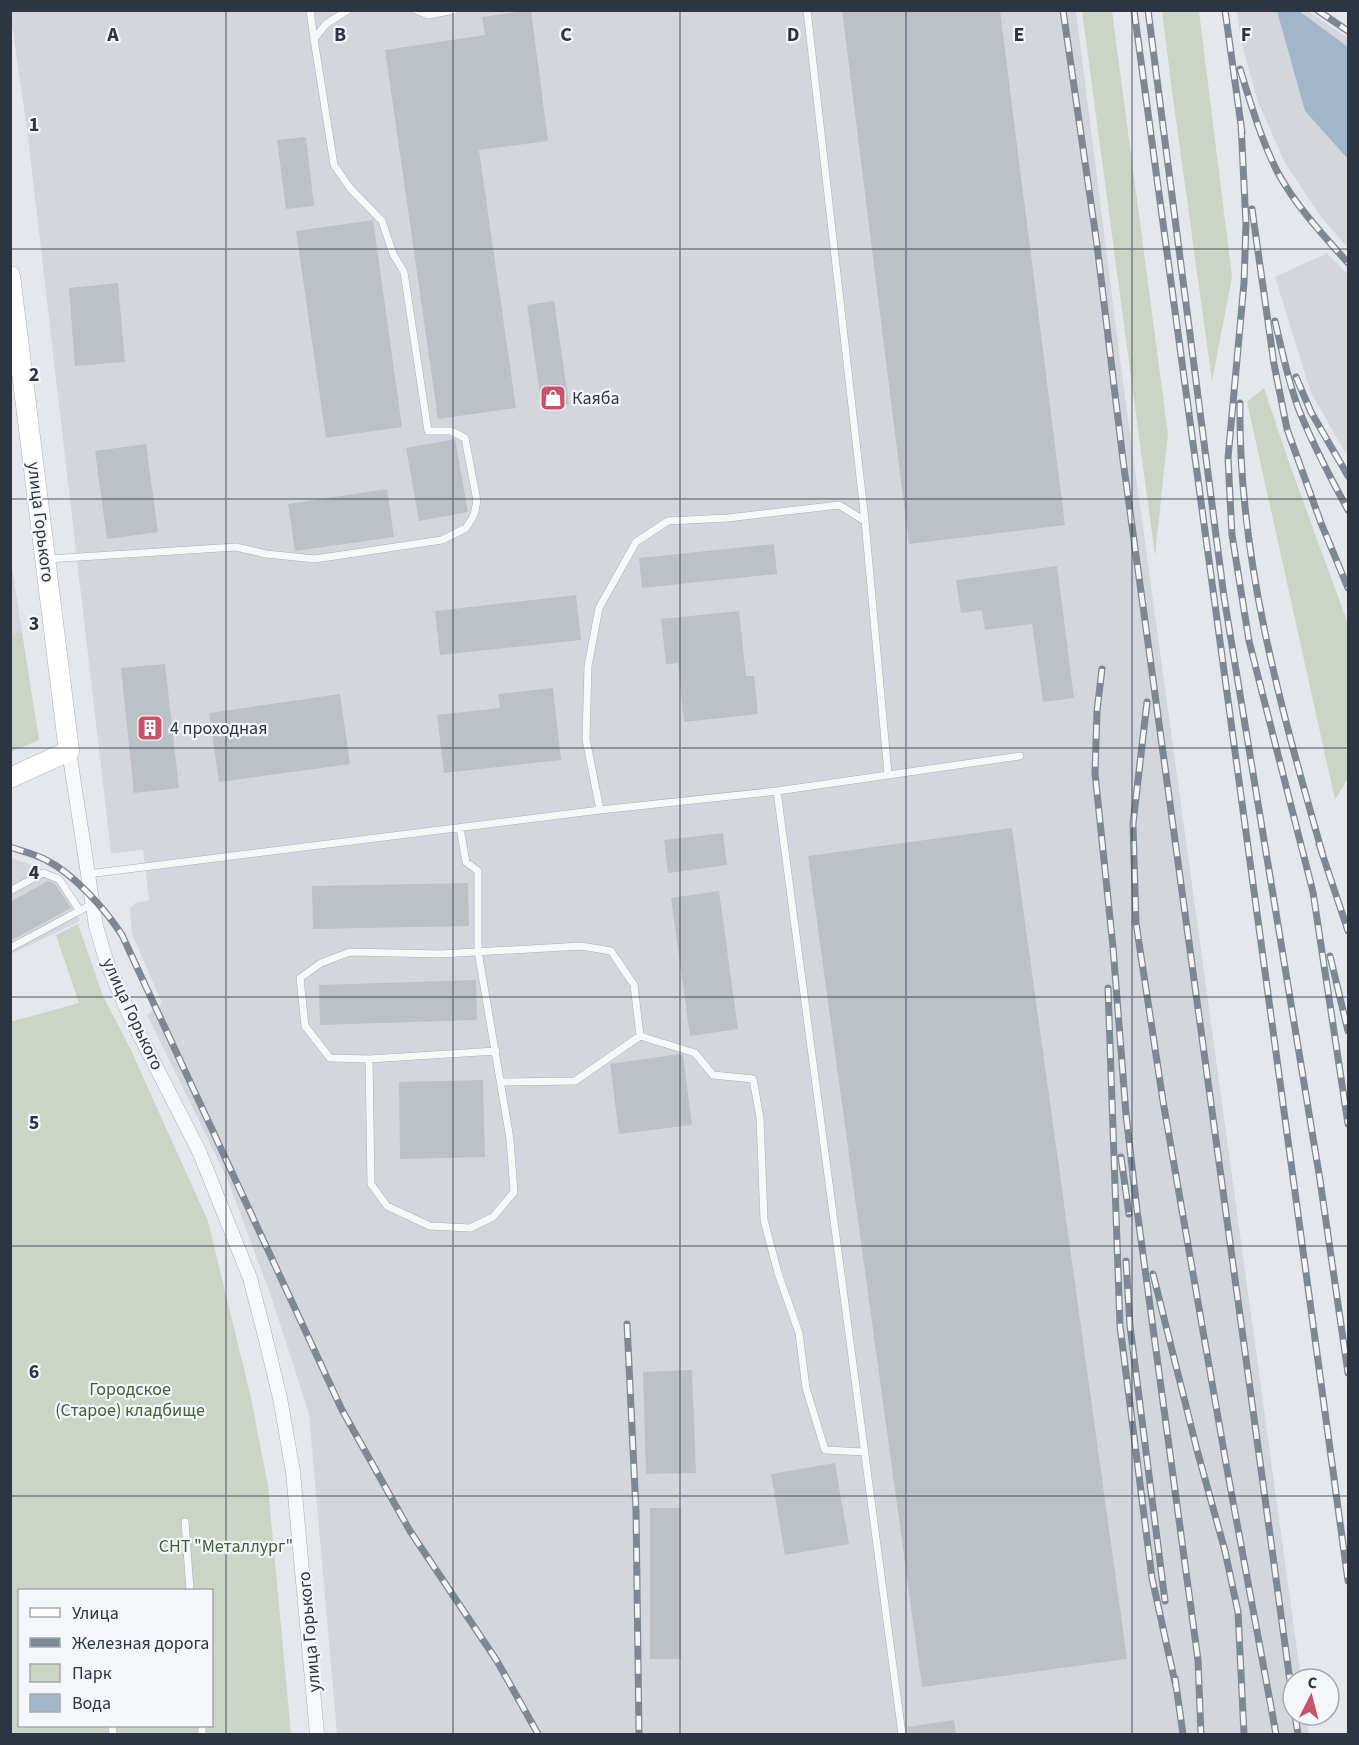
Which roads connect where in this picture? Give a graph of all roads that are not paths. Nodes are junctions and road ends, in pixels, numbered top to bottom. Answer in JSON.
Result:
{"nodes":[{"id":1,"x":310,"y":10,"type":"edge"},
{"id":2,"x":348,"y":10,"type":"edge"},
{"id":3,"x":416,"y":10,"type":"edge"},
{"id":4,"x":455,"y":10,"type":"edge"},
{"id":5,"x":807,"y":10,"type":"edge"},
{"id":6,"x":315,"y":39,"type":"junction"},
{"id":7,"x":10,"y":276,"type":"edge"},
{"id":8,"x":865,"y":521,"type":"junction"},
{"id":9,"x":45,"y":559,"type":"junction"},
{"id":10,"x":69,"y":751,"type":"junction"},
{"id":11,"x":1020,"y":756,"type":"dead end"},
{"id":12,"x":888,"y":774,"type":"junction"},
{"id":13,"x":10,"y":778,"type":"edge"},
{"id":14,"x":777,"y":791,"type":"junction"},
{"id":15,"x":600,"y":810,"type":"junction"},
{"id":16,"x":460,"y":828,"type":"junction"},
{"id":17,"x":87,"y":874,"type":"junction"},
{"id":18,"x":10,"y":891,"type":"edge"},
{"id":19,"x":86,"y":908,"type":"junction"},
{"id":20,"x":10,"y":948,"type":"edge"},
{"id":21,"x":478,"y":951,"type":"junction"},
{"id":22,"x":640,"y":1035,"type":"junction"},
{"id":23,"x":496,"y":1051,"type":"junction"},
{"id":24,"x":369,"y":1059,"type":"junction"},
{"id":25,"x":501,"y":1082,"type":"junction"},
{"id":26,"x":865,"y":1452,"type":"junction"},
{"id":27,"x":184,"y":1522,"type":"dead end"},
{"id":28,"x":190,"y":1589,"type":"edge"},
{"id":29,"x":317,"y":1734,"type":"edge"},
{"id":30,"x":903,"y":1734,"type":"edge"}],
"edges":[{"from":1,"to":6,"type":"lane"},
{"from":2,"to":6,"type":"lane"},
{"from":3,"to":4,"type":"lane"},
{"from":5,"to":8,"type":"lane"},
{"from":6,"to":9,"type":"lane"},
{"from":7,"to":9,"type":"main road","name":"улица Горького"},
{"from":8,"to":12,"type":"lane"},
{"from":8,"to":15,"type":"lane"},
{"from":9,"to":10,"type":"main road","name":"улица Горького"},
{"from":10,"to":13,"type":"main road"},
{"from":10,"to":17,"type":"street","name":"улица Горького"},
{"from":11,"to":12,"type":"lane"},
{"from":12,"to":14,"type":"lane"},
{"from":14,"to":15,"type":"lane"},
{"from":14,"to":26,"type":"lane"},
{"from":15,"to":16,"type":"lane"},
{"from":16,"to":17,"type":"lane"},
{"from":16,"to":21,"type":"lane"},
{"from":17,"to":19,"type":"street","name":"улица Горького"},
{"from":18,"to":19,"type":"lane"},
{"from":19,"to":20,"type":"lane"},
{"from":19,"to":29,"type":"street","name":"улица Горького"},
{"from":21,"to":22,"type":"lane"},
{"from":21,"to":23,"type":"lane"},
{"from":21,"to":24,"type":"lane"},
{"from":22,"to":25,"type":"lane"},
{"from":22,"to":26,"type":"lane"},
{"from":23,"to":24,"type":"lane"},
{"from":23,"to":25,"type":"lane"},
{"from":24,"to":25,"type":"lane"},
{"from":26,"to":30,"type":"lane"},
{"from":27,"to":28,"type":"lane"}]}
